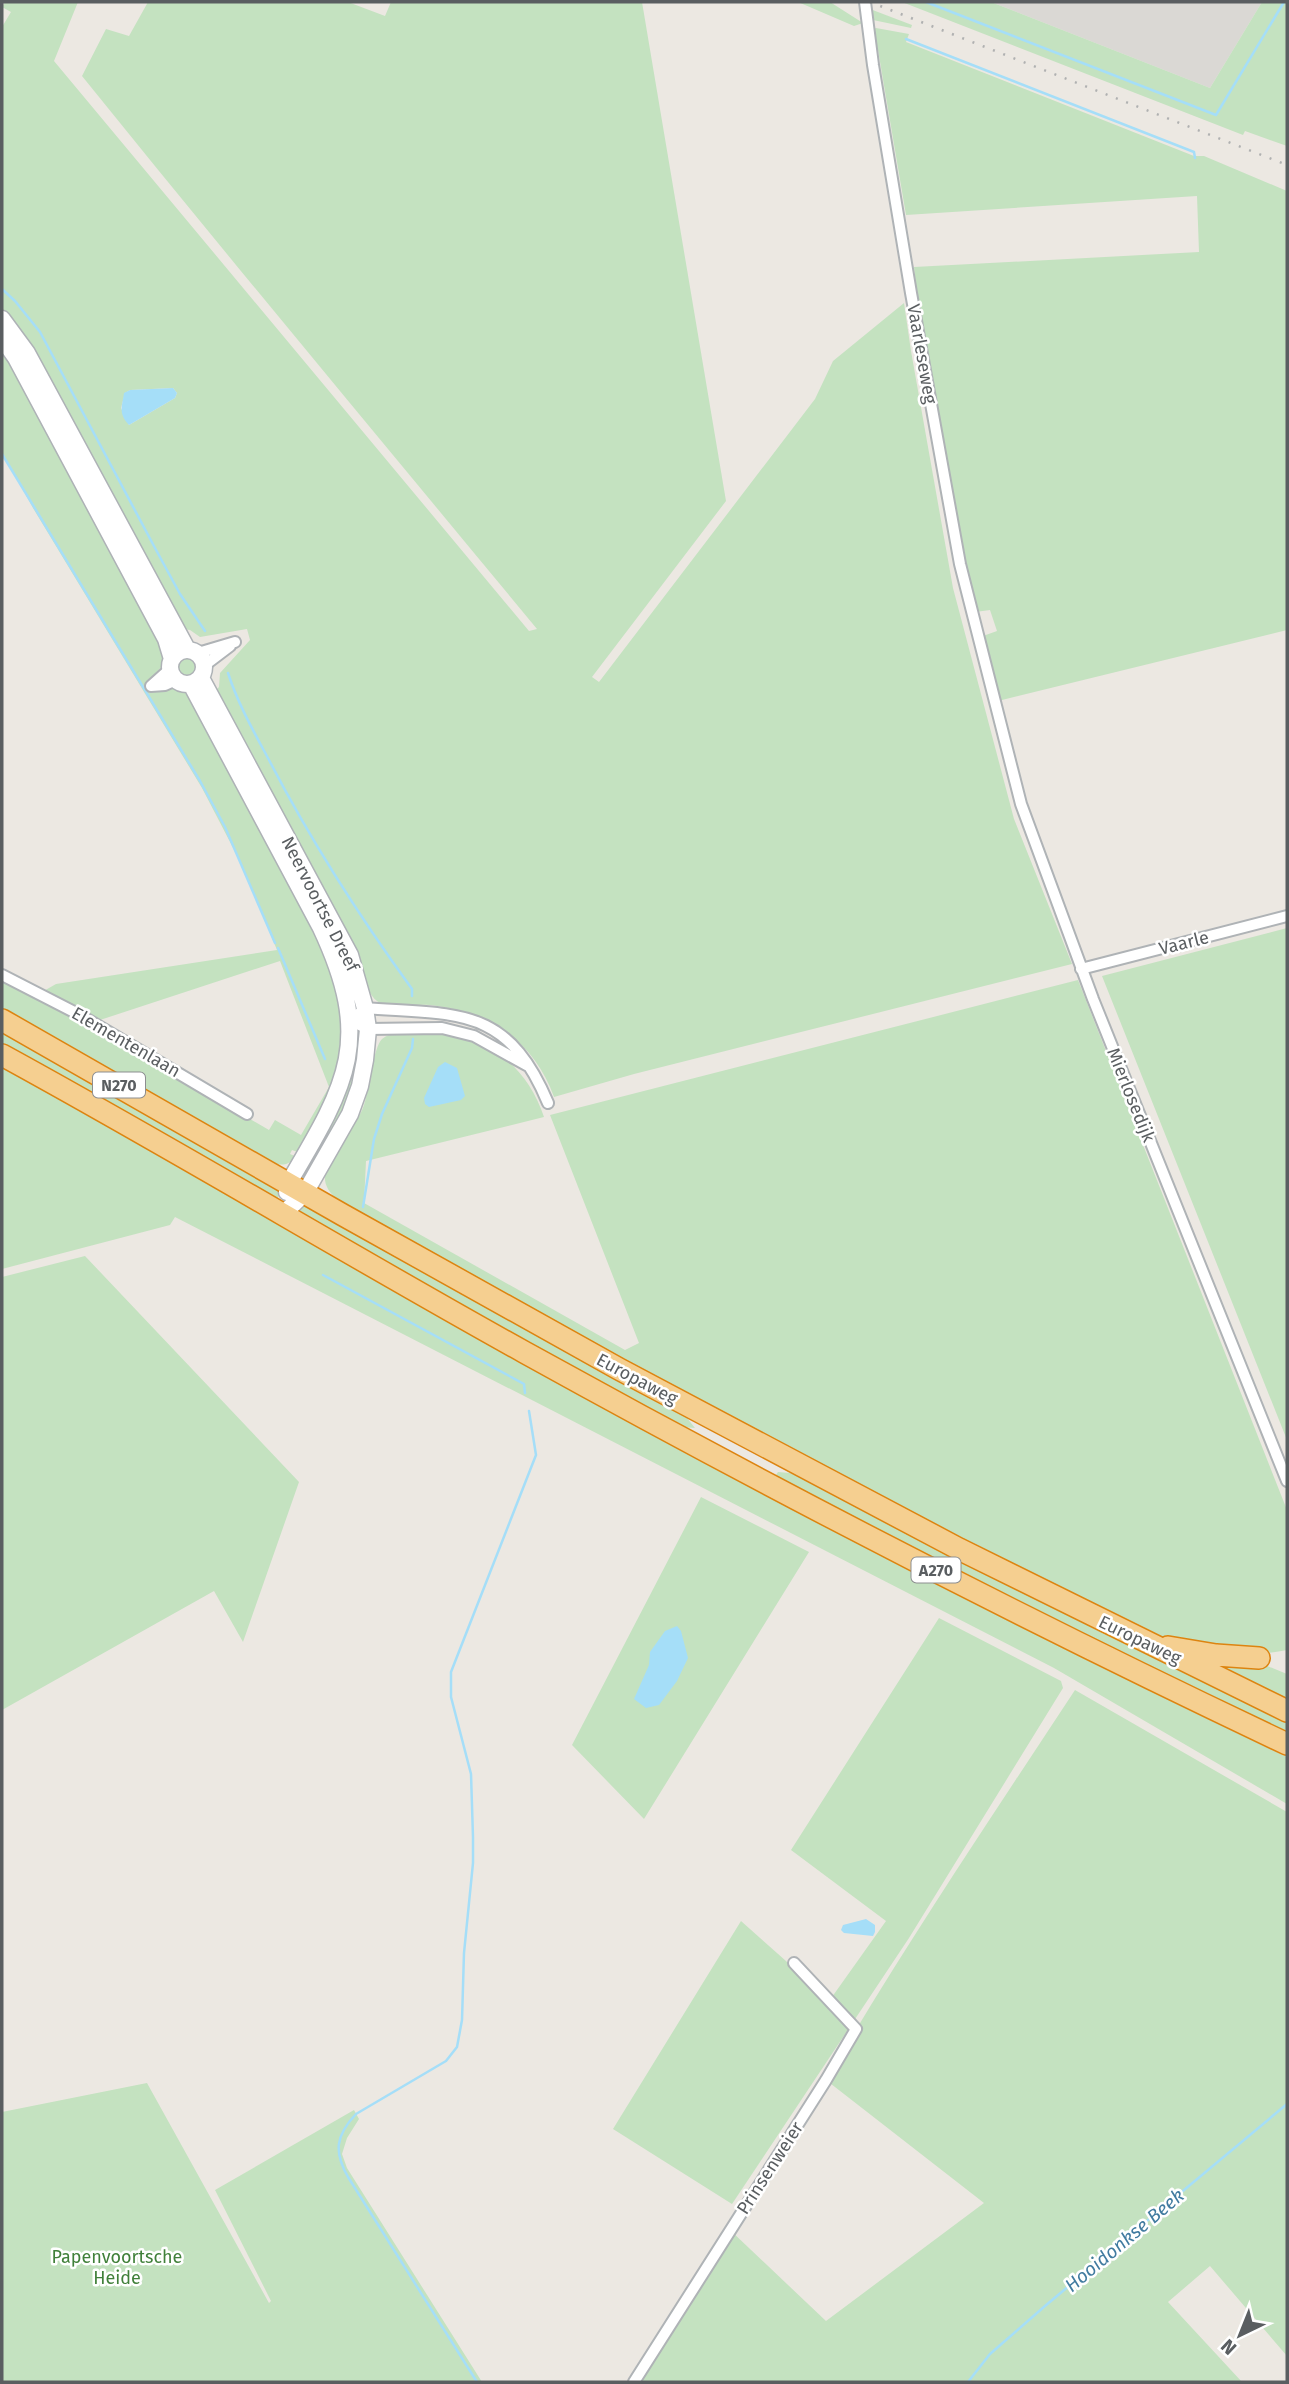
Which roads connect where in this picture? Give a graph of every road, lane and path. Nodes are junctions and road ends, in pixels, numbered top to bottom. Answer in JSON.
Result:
{"nodes":[{"id":1,"x":865,"y":2,"type":"edge"},
{"id":2,"x":2,"y":319,"type":"edge"},
{"id":3,"x":2,"y":338,"type":"edge"},
{"id":4,"x":188,"y":667,"type":"junction"},
{"id":5,"x":995,"y":703,"type":"joint"},
{"id":6,"x":1287,"y":916,"type":"edge"},
{"id":7,"x":1081,"y":969,"type":"junction"},
{"id":8,"x":2,"y":975,"type":"edge"},
{"id":9,"x":365,"y":1008,"type":"junction"},
{"id":10,"x":2,"y":1020,"type":"edge"},
{"id":11,"x":351,"y":1021,"type":"junction"},
{"id":12,"x":368,"y":1029,"type":"junction"},
{"id":13,"x":2,"y":1055,"type":"edge"},
{"id":14,"x":528,"y":1066,"type":"junction"},
{"id":15,"x":548,"y":1103,"type":"dead end"},
{"id":16,"x":247,"y":1114,"type":"dead end"},
{"id":17,"x":297,"y":1189,"type":"junction"},
{"id":18,"x":282,"y":1215,"type":"junction"},
{"id":19,"x":1287,"y":1481,"type":"edge"},
{"id":20,"x":1148,"y":1644,"type":"junction"},
{"id":21,"x":1259,"y":1658,"type":"dead end"},
{"id":22,"x":1287,"y":1712,"type":"edge"},
{"id":23,"x":1287,"y":1744,"type":"edge"},
{"id":24,"x":794,"y":1963,"type":"dead end"},
{"id":25,"x":634,"y":2382,"type":"edge"}],
"edges":[{"from":1,"to":5,"type":"street","name":"Vaarleseweg"},
{"from":2,"to":4,"type":"street","name":"Neervoortse Dreef"},
{"from":3,"to":4,"type":"street","name":"Neervoortse Dreef"},
{"from":4,"to":9,"type":"street","name":"Neervoortse Dreef"},
{"from":4,"to":11,"type":"street","name":"Neervoortse Dreef"},
{"from":5,"to":7,"type":"street","name":"Mierlosedijk"},
{"from":6,"to":7,"type":"street","name":"Vaarle"},
{"from":7,"to":19,"type":"street","name":"Mierlosedijk"},
{"from":8,"to":16,"type":"street","name":"Elementenlaan"},
{"from":9,"to":11,"type":"street"},
{"from":9,"to":12,"type":"street","name":"Neervoortse Dreef"},
{"from":9,"to":14,"type":"street"},
{"from":10,"to":17,"type":"highway","name":"Europaweg","number":"N270"},
{"from":11,"to":12,"type":"street"},
{"from":11,"to":17,"type":"street","name":"Neervoortse Dreef"},
{"from":12,"to":14,"type":"street"},
{"from":12,"to":17,"type":"street","name":"Neervoortse Dreef"},
{"from":13,"to":18,"type":"highway","name":"Europaweg","number":"N270"},
{"from":14,"to":15,"type":"street"},
{"from":17,"to":18,"type":"street","name":"Neervoortse Dreef"},
{"from":17,"to":20,"type":"highway","name":"Europaweg","number":"A270"},
{"from":18,"to":23,"type":"highway","name":"Europaweg","number":"A270"},
{"from":20,"to":21,"type":"highway","number":"A270"},
{"from":20,"to":22,"type":"highway","name":"Europaweg","number":"A270"},
{"from":24,"to":25,"type":"street","name":"Prinsenweier"}]}
